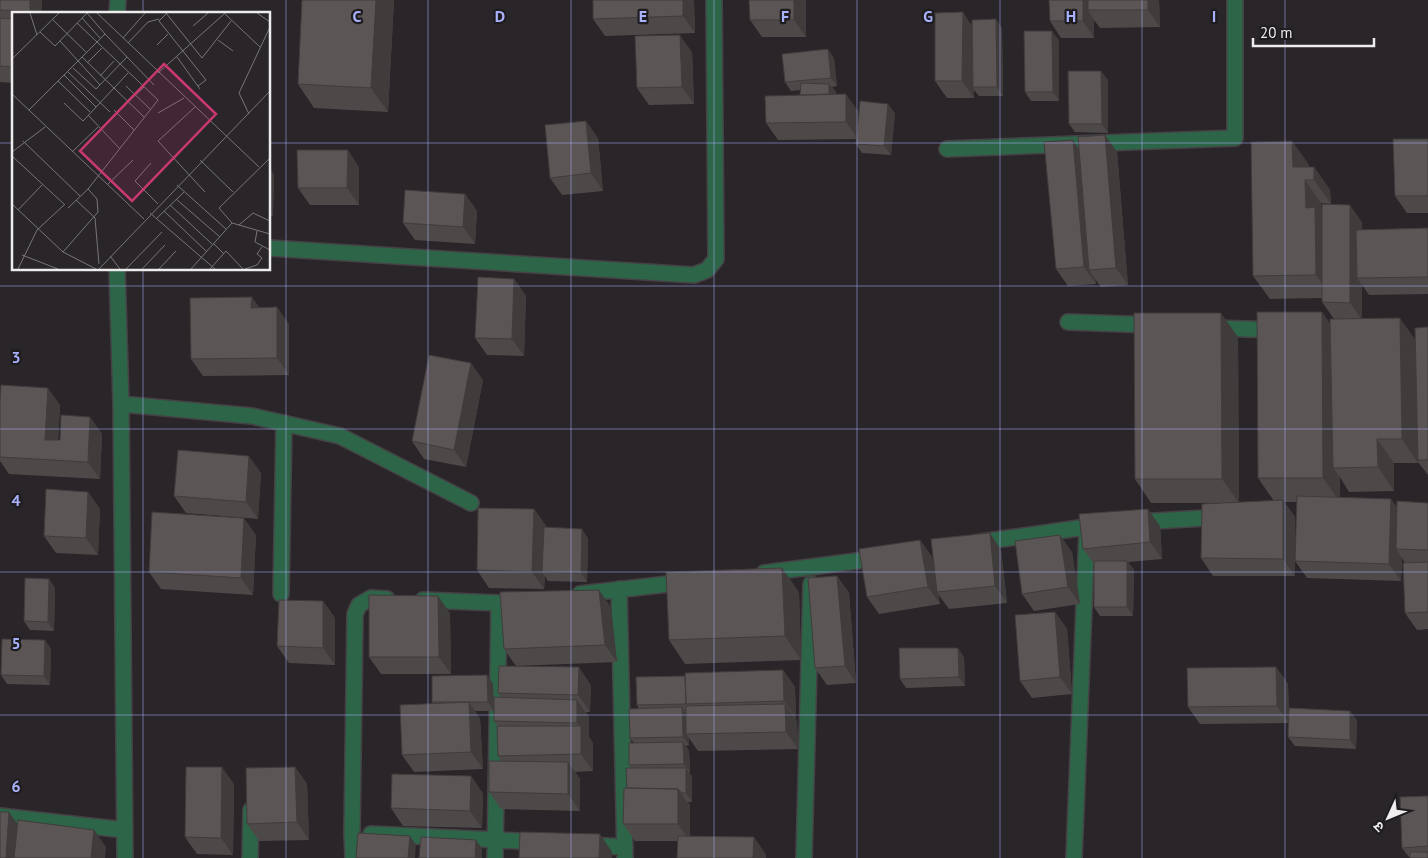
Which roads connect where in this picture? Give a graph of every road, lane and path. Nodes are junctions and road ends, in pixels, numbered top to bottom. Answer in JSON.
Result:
{"nodes":[{"id":1,"x":714,"y":0,"type":"edge"},
{"id":2,"x":1235,"y":0,"type":"edge"},
{"id":3,"x":947,"y":150,"type":"dead end"},
{"id":4,"x":270,"y":248,"type":"edge"},
{"id":5,"x":117,"y":270,"type":"edge"},
{"id":6,"x":1068,"y":322,"type":"dead end"},
{"id":7,"x":1165,"y":326,"type":"edge"},
{"id":8,"x":1194,"y":327,"type":"edge"},
{"id":9,"x":1292,"y":331,"type":"edge"},
{"id":10,"x":121,"y":404,"type":"junction"},
{"id":11,"x":284,"y":423,"type":"junction"},
{"id":12,"x":471,"y":503,"type":"dead end"},
{"id":13,"x":1233,"y":516,"type":"edge"},
{"id":14,"x":1087,"y":526,"type":"junction"},
{"id":15,"x":959,"y":545,"type":"edge"},
{"id":16,"x":890,"y":556,"type":"edge"},
{"id":17,"x":811,"y":568,"type":"junction"},
{"id":18,"x":754,"y":574,"type":"edge"},
{"id":19,"x":696,"y":581,"type":"edge"},
{"id":20,"x":619,"y":589,"type":"junction"},
{"id":21,"x":281,"y":594,"type":"dead end"},
{"id":22,"x":564,"y":596,"type":"edge"},
{"id":23,"x":536,"y":599,"type":"edge"},
{"id":24,"x":499,"y":603,"type":"junction"},
{"id":25,"x":252,"y":794,"type":"edge"},
{"id":26,"x":0,"y":816,"type":"edge"},
{"id":27,"x":125,"y":830,"type":"junction"},
{"id":28,"x":352,"y":833,"type":"junction"},
{"id":29,"x":495,"y":839,"type":"junction"},
{"id":30,"x":551,"y":842,"type":"edge"},
{"id":31,"x":569,"y":844,"type":"edge"},
{"id":32,"x":625,"y":853,"type":"edge"},
{"id":33,"x":125,"y":858,"type":"edge"},
{"id":34,"x":250,"y":858,"type":"edge"},
{"id":35,"x":354,"y":858,"type":"edge"},
{"id":36,"x":495,"y":858,"type":"edge"},
{"id":37,"x":804,"y":858,"type":"edge"},
{"id":38,"x":1074,"y":858,"type":"edge"}],
"edges":[{"from":1,"to":4,"type":"street"},
{"from":2,"to":3,"type":"street"},
{"from":5,"to":10,"type":"street"},
{"from":6,"to":7,"type":"street"},
{"from":8,"to":9,"type":"street"},
{"from":10,"to":11,"type":"street"},
{"from":10,"to":27,"type":"street"},
{"from":11,"to":12,"type":"street"},
{"from":11,"to":21,"type":"street"},
{"from":13,"to":14,"type":"street"},
{"from":14,"to":15,"type":"street"},
{"from":14,"to":38,"type":"street"},
{"from":16,"to":17,"type":"street"},
{"from":17,"to":18,"type":"street"},
{"from":17,"to":37,"type":"street"},
{"from":19,"to":20,"type":"street"},
{"from":20,"to":22,"type":"street"},
{"from":20,"to":32,"type":"street"},
{"from":23,"to":24,"type":"street"},
{"from":24,"to":28,"type":"street"},
{"from":24,"to":29,"type":"street"},
{"from":25,"to":34,"type":"street"},
{"from":26,"to":27,"type":"street"},
{"from":27,"to":33,"type":"street"},
{"from":28,"to":29,"type":"street"},
{"from":28,"to":35,"type":"street"},
{"from":29,"to":30,"type":"street"},
{"from":29,"to":36,"type":"street"},
{"from":31,"to":32,"type":"street"}]}
